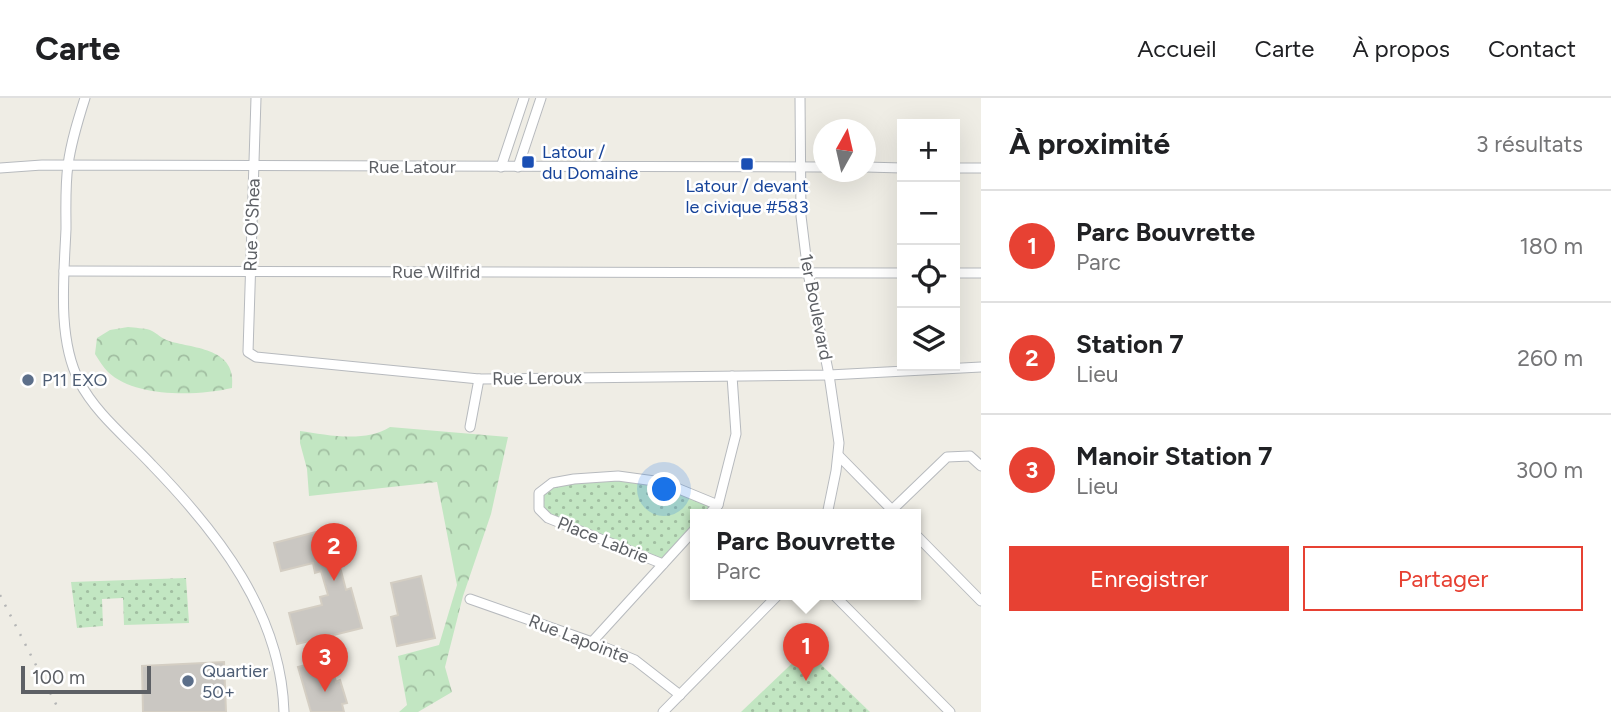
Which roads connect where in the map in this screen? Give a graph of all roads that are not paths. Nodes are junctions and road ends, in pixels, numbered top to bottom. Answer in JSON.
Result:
{"nodes":[{"id":1,"x":85,"y":98,"type":"edge"},
{"id":2,"x":256,"y":98,"type":"edge"},
{"id":3,"x":524,"y":98,"type":"edge"},
{"id":4,"x":541,"y":98,"type":"edge"},
{"id":5,"x":800,"y":98,"type":"edge"},
{"id":6,"x":68,"y":167,"type":"junction"},
{"id":7,"x":254,"y":167,"type":"junction"},
{"id":8,"x":500,"y":167,"type":"junction"},
{"id":9,"x":517,"y":167,"type":"junction"},
{"id":10,"x":800,"y":167,"type":"junction"},
{"id":11,"x":813,"y":167,"type":"edge"},
{"id":12,"x":876,"y":167,"type":"edge"},
{"id":13,"x":0,"y":168,"type":"edge"},
{"id":14,"x":897,"y":168,"type":"edge"},
{"id":15,"x":960,"y":168,"type":"edge"},
{"id":16,"x":981,"y":168,"type":"edge"},
{"id":17,"x":64,"y":271,"type":"junction"},
{"id":18,"x":250,"y":272,"type":"junction"},
{"id":19,"x":808,"y":272,"type":"junction"},
{"id":20,"x":897,"y":273,"type":"edge"},
{"id":21,"x":960,"y":273,"type":"edge"},
{"id":22,"x":981,"y":273,"type":"edge"},
{"id":23,"x":248,"y":352,"type":"joint"},
{"id":24,"x":981,"y":368,"type":"edge"},
{"id":25,"x":829,"y":375,"type":"junction"},
{"id":26,"x":732,"y":376,"type":"junction"},
{"id":27,"x":479,"y":379,"type":"junction"},
{"id":28,"x":470,"y":427,"type":"dead end"},
{"id":29,"x":839,"y":456,"type":"junction"},
{"id":30,"x":981,"y":466,"type":"edge"},
{"id":31,"x":718,"y":505,"type":"junction"},
{"id":32,"x":714,"y":509,"type":"edge"},
{"id":33,"x":828,"y":509,"type":"edge"},
{"id":34,"x":891,"y":509,"type":"edge"},
{"id":35,"x":897,"y":509,"type":"edge"},
{"id":36,"x":690,"y":535,"type":"edge"},
{"id":37,"x":921,"y":540,"type":"edge"},
{"id":38,"x":663,"y":564,"type":"junction"},
{"id":39,"x":470,"y":599,"type":"dead end"},
{"id":40,"x":773,"y":600,"type":"edge"},
{"id":41,"x":839,"y":600,"type":"edge"},
{"id":42,"x":981,"y":601,"type":"edge"},
{"id":43,"x":592,"y":642,"type":"junction"},
{"id":44,"x":680,"y":695,"type":"junction"},
{"id":45,"x":284,"y":712,"type":"edge"},
{"id":46,"x":663,"y":712,"type":"edge"},
{"id":47,"x":950,"y":712,"type":"edge"}],
"edges":[{"from":1,"to":6,"type":"street"},
{"from":2,"to":7,"type":"street","name":"Rue O'Shea"},
{"from":3,"to":8,"type":"street"},
{"from":4,"to":9,"type":"street"},
{"from":5,"to":10,"type":"street","name":"1er Boulevard"},
{"from":6,"to":7,"type":"street","name":"Rue Latour"},
{"from":6,"to":13,"type":"street","name":"Rue Latour"},
{"from":6,"to":17,"type":"street"},
{"from":7,"to":8,"type":"street","name":"Rue Latour"},
{"from":7,"to":18,"type":"street","name":"Rue O'Shea"},
{"from":8,"to":9,"type":"street","name":"Rue Latour"},
{"from":9,"to":10,"type":"street","name":"Rue Latour"},
{"from":10,"to":11,"type":"street","name":"Rue Latour"},
{"from":10,"to":19,"type":"street","name":"1er Boulevard"},
{"from":12,"to":14,"type":"street"},
{"from":15,"to":16,"type":"street"},
{"from":17,"to":18,"type":"street","name":"Rue Wilfrid"},
{"from":17,"to":45,"type":"street"},
{"from":18,"to":19,"type":"street","name":"Rue Wilfrid"},
{"from":18,"to":23,"type":"street","name":"Rue O'Shea"},
{"from":19,"to":20,"type":"street","name":"Rue Wilfrid"},
{"from":19,"to":25,"type":"street","name":"1er Boulevard"},
{"from":21,"to":22,"type":"street"},
{"from":23,"to":27,"type":"street","name":"Rue Leroux"},
{"from":24,"to":25,"type":"street","name":"Rue Leroux"},
{"from":25,"to":26,"type":"street","name":"Rue Leroux"},
{"from":25,"to":29,"type":"street","name":"1er Boulevard"},
{"from":26,"to":27,"type":"street","name":"Rue Leroux"},
{"from":26,"to":31,"type":"street"},
{"from":27,"to":28,"type":"street"},
{"from":29,"to":33,"type":"street","name":"1er Boulevard"},
{"from":29,"to":34,"type":"street"},
{"from":30,"to":35,"type":"street"},
{"from":31,"to":32,"type":"street"},
{"from":31,"to":38,"type":"street","name":"Place Labrie"},
{"from":36,"to":38,"type":"street"},
{"from":37,"to":42,"type":"street"},
{"from":38,"to":43,"type":"street"},
{"from":39,"to":43,"type":"street","name":"Rue Lapointe"},
{"from":40,"to":44,"type":"street"},
{"from":41,"to":47,"type":"street"},
{"from":43,"to":44,"type":"street","name":"Rue Lapointe"},
{"from":44,"to":46,"type":"street"}]}
